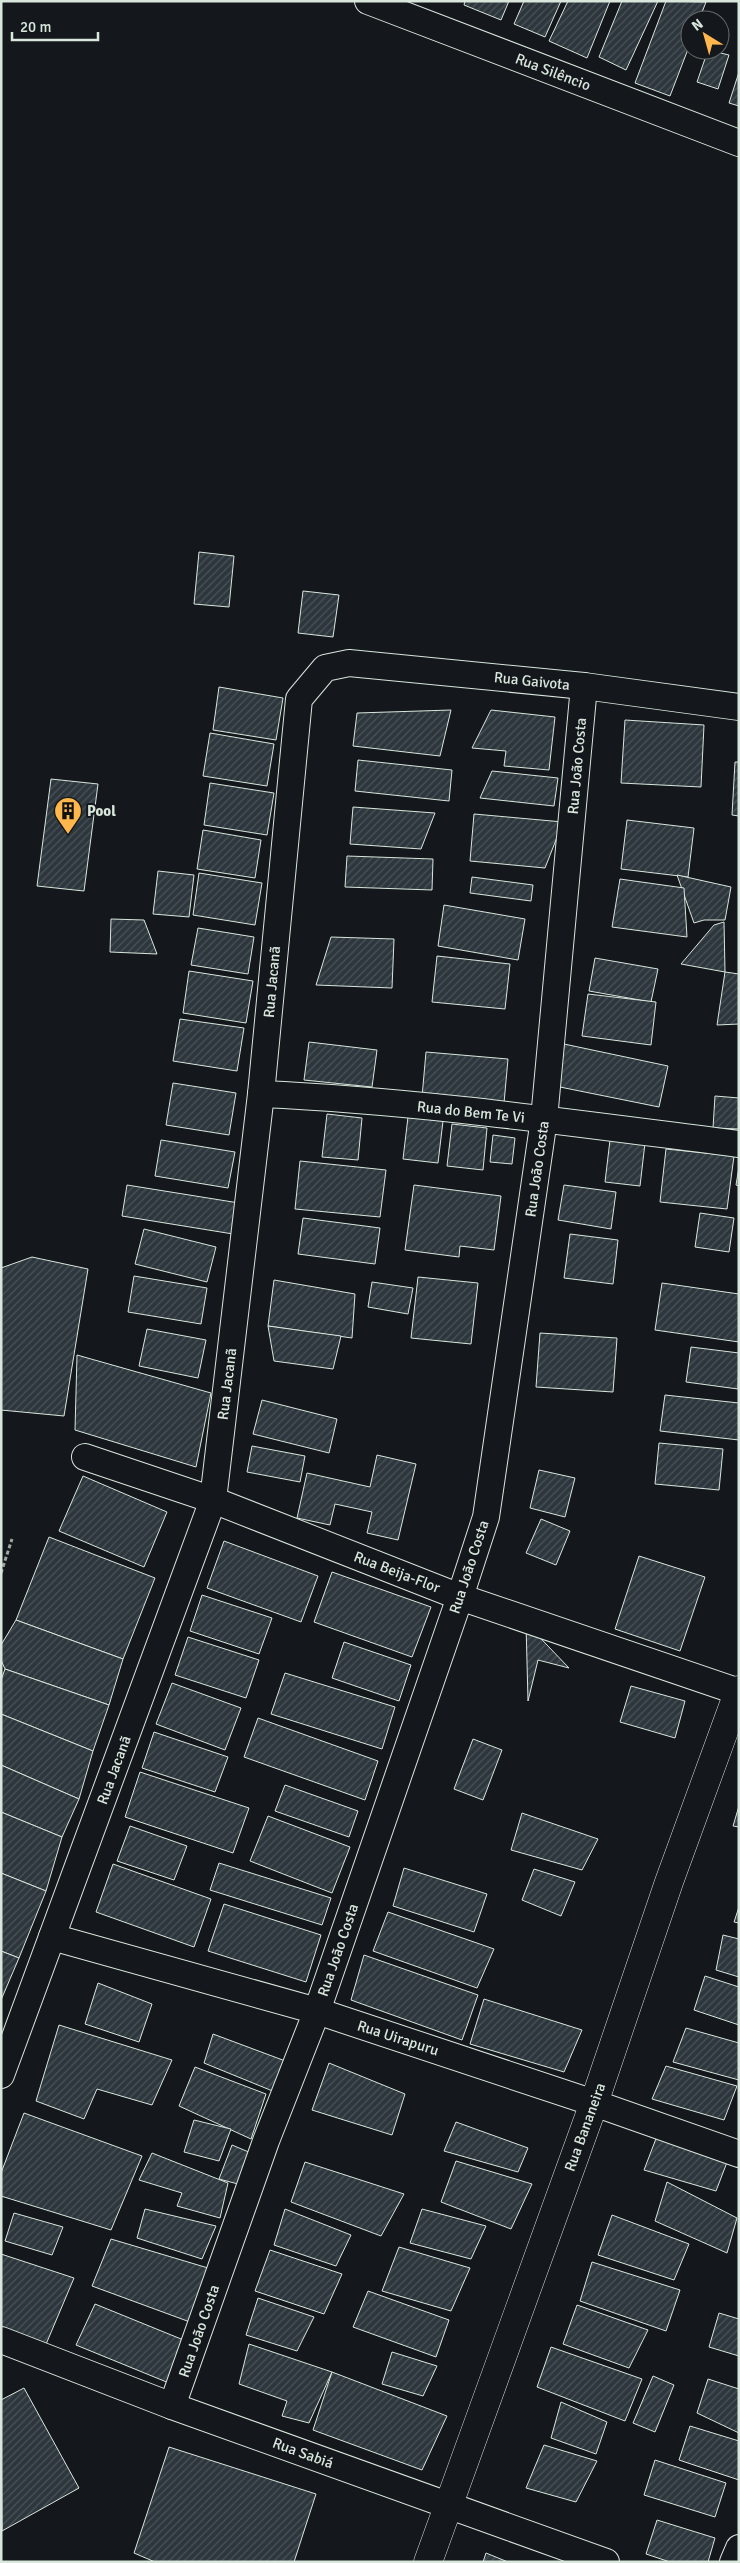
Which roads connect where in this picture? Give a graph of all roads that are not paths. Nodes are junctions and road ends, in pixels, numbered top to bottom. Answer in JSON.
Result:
{"nodes":[{"id":1,"x":368,"y":1,"type":"edge"},
{"id":2,"x":739,"y":143,"type":"edge"},
{"id":3,"x":325,"y":668,"type":"joint"},
{"id":4,"x":584,"y":686,"type":"junction"},
{"id":5,"x":739,"y":707,"type":"edge"},
{"id":6,"x":262,"y":1094,"type":"junction"},
{"id":7,"x":544,"y":1119,"type":"junction"},
{"id":8,"x":739,"y":1144,"type":"edge"},
{"id":9,"x":84,"y":1457,"type":"dead end"},
{"id":10,"x":213,"y":1500,"type":"junction"},
{"id":11,"x":460,"y":1597,"type":"junction"},
{"id":12,"x":739,"y":1691,"type":"edge"},
{"id":13,"x":52,"y":1936,"type":"junction"},
{"id":14,"x":317,"y":2011,"type":"junction"},
{"id":15,"x":1,"y":2075,"type":"edge"},
{"id":16,"x":594,"y":2102,"type":"junction"},
{"id":17,"x":739,"y":2154,"type":"edge"},
{"id":18,"x":1,"y":2340,"type":"edge"},
{"id":19,"x":172,"y":2406,"type":"junction"},
{"id":20,"x":448,"y":2505,"type":"junction"},
{"id":21,"x":739,"y":2548,"type":"edge"},
{"id":22,"x":428,"y":2562,"type":"edge"},
{"id":23,"x":606,"y":2562,"type":"edge"},
{"id":24,"x":732,"y":2562,"type":"edge"}],
"edges":[{"from":1,"to":2,"type":"street","name":"Rua Silêncio"},
{"from":3,"to":4,"type":"street","name":"Rua Gaivota"},
{"from":3,"to":6,"type":"street","name":"Rua Jacanã"},
{"from":4,"to":5,"type":"street","name":"Rua Gaivota"},
{"from":4,"to":7,"type":"street","name":"Rua João Costa"},
{"from":6,"to":7,"type":"street","name":"Rua do Bem Te Vi"},
{"from":6,"to":10,"type":"street","name":"Rua Jacanã"},
{"from":7,"to":8,"type":"street","name":"Rua do Bem Te Vi"},
{"from":7,"to":11,"type":"street","name":"Rua João Costa"},
{"from":9,"to":10,"type":"street","name":"Rua Beija-Flor"},
{"from":10,"to":11,"type":"street","name":"Rua Beija-Flor"},
{"from":10,"to":13,"type":"street","name":"Rua Jacanã"},
{"from":11,"to":12,"type":"street","name":"Rua Beija-Flor"},
{"from":11,"to":14,"type":"street","name":"Rua João Costa"},
{"from":12,"to":16,"type":"street","name":"Rua Bananeira"},
{"from":13,"to":14,"type":"street","name":"Rua Uirapuru"},
{"from":13,"to":15,"type":"street","name":"Rua Jacanã"},
{"from":14,"to":16,"type":"street","name":"Rua Uirapuru"},
{"from":14,"to":19,"type":"street","name":"Rua João Costa"},
{"from":16,"to":17,"type":"street","name":"Rua Uirapuru"},
{"from":16,"to":20,"type":"street","name":"Rua Bananeira"},
{"from":18,"to":19,"type":"street","name":"Rua Sabiá"},
{"from":19,"to":20,"type":"street","name":"Rua Sabiá"},
{"from":20,"to":22,"type":"street","name":"Rua Bananeira"},
{"from":20,"to":23,"type":"street","name":"Rua Sabiá"},
{"from":21,"to":24,"type":"street"}]}
